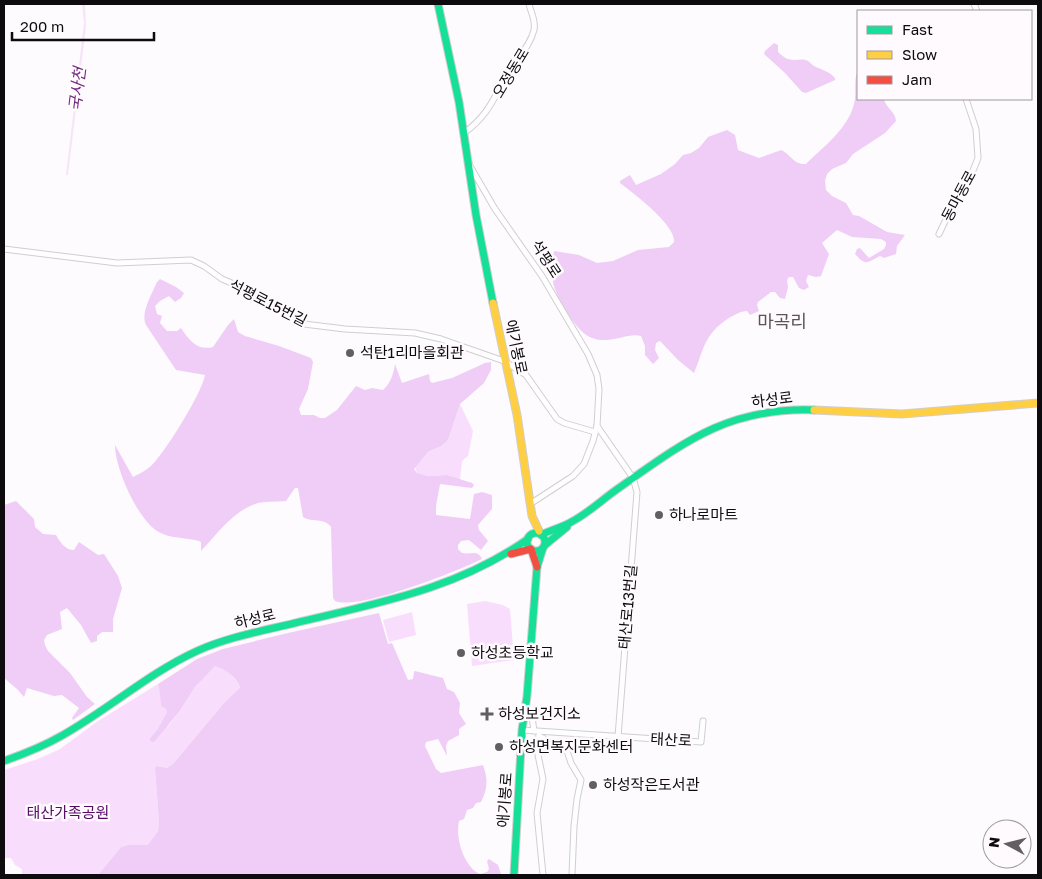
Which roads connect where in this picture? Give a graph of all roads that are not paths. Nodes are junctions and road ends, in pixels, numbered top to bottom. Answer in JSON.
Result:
{"nodes":[{"id":1,"x":438,"y":4,"type":"edge"},
{"id":2,"x":528,"y":4,"type":"edge"},
{"id":3,"x":966,"y":100,"type":"edge"},
{"id":4,"x":464,"y":133,"type":"junction"},
{"id":5,"x":469,"y":164,"type":"junction"},
{"id":6,"x":939,"y":234,"type":"dead end"},
{"id":7,"x":4,"y":249,"type":"edge"},
{"id":8,"x":504,"y":361,"type":"junction"},
{"id":9,"x":1038,"y":403,"type":"edge"},
{"id":10,"x":597,"y":426,"type":"junction"},
{"id":11,"x":595,"y":432,"type":"junction"},
{"id":12,"x":633,"y":478,"type":"junction"},
{"id":13,"x":530,"y":504,"type":"junction"},
{"id":14,"x":532,"y":516,"type":"junction"},
{"id":15,"x":573,"y":521,"type":"junction"},
{"id":16,"x":541,"y":535,"type":"junction"},
{"id":17,"x":529,"y":538,"type":"junction"},
{"id":18,"x":544,"y":547,"type":"junction"},
{"id":19,"x":531,"y":549,"type":"junction"},
{"id":20,"x":506,"y":556,"type":"junction"},
{"id":21,"x":537,"y":567,"type":"junction"},
{"id":22,"x":526,"y":705,"type":"junction"},
{"id":23,"x":702,"y":721,"type":"dead end"},
{"id":24,"x":522,"y":730,"type":"junction"},
{"id":25,"x":538,"y":733,"type":"junction"},
{"id":26,"x":618,"y":737,"type":"junction"},
{"id":27,"x":4,"y":761,"type":"edge"},
{"id":28,"x":514,"y":875,"type":"edge"},
{"id":29,"x":543,"y":875,"type":"edge"},
{"id":30,"x":572,"y":875,"type":"edge"}],
"edges":[{"from":1,"to":4,"type":"street","name":"석평로"},
{"from":2,"to":4,"type":"street","name":"오정동로"},
{"from":3,"to":6,"type":"street","name":"동마동로"},
{"from":4,"to":5,"type":"street","name":"석평로"},
{"from":5,"to":8,"type":"street","name":"애기봉로"},
{"from":5,"to":10,"type":"street","name":"석평로"},
{"from":7,"to":8,"type":"street","name":"석평로15번길"},
{"from":8,"to":11,"type":"street","name":"석평로15번길"},
{"from":8,"to":13,"type":"street","name":"애기봉로"},
{"from":9,"to":12,"type":"street","name":"하성로"},
{"from":10,"to":11,"type":"street","name":"석평로"},
{"from":10,"to":12,"type":"street"},
{"from":11,"to":13,"type":"street","name":"석평로"},
{"from":12,"to":15,"type":"street","name":"하성로"},
{"from":12,"to":26,"type":"street","name":"태산로13번길"},
{"from":13,"to":14,"type":"street","name":"애기봉로"},
{"from":14,"to":16,"type":"street","name":"애기봉로"},
{"from":14,"to":17,"type":"street"},
{"from":15,"to":16,"type":"street","name":"하성로"},
{"from":15,"to":18,"type":"street"},
{"from":16,"to":17,"type":"street"},
{"from":16,"to":18,"type":"street"},
{"from":17,"to":19,"type":"street"},
{"from":17,"to":20,"type":"street","name":"하성로"},
{"from":18,"to":19,"type":"street"},
{"from":18,"to":21,"type":"street","name":"애기봉로"},
{"from":19,"to":20,"type":"street"},
{"from":19,"to":21,"type":"street"},
{"from":20,"to":27,"type":"street","name":"하성로"},
{"from":21,"to":22,"type":"street","name":"애기봉로"},
{"from":22,"to":24,"type":"street","name":"애기봉로"},
{"from":22,"to":25,"type":"street"},
{"from":23,"to":26,"type":"street","name":"태산로"},
{"from":24,"to":25,"type":"street","name":"태산로"},
{"from":24,"to":28,"type":"street","name":"애기봉로"},
{"from":25,"to":26,"type":"street","name":"태산로"},
{"from":25,"to":29,"type":"street"},
{"from":25,"to":30,"type":"street","name":"태산로"}]}
